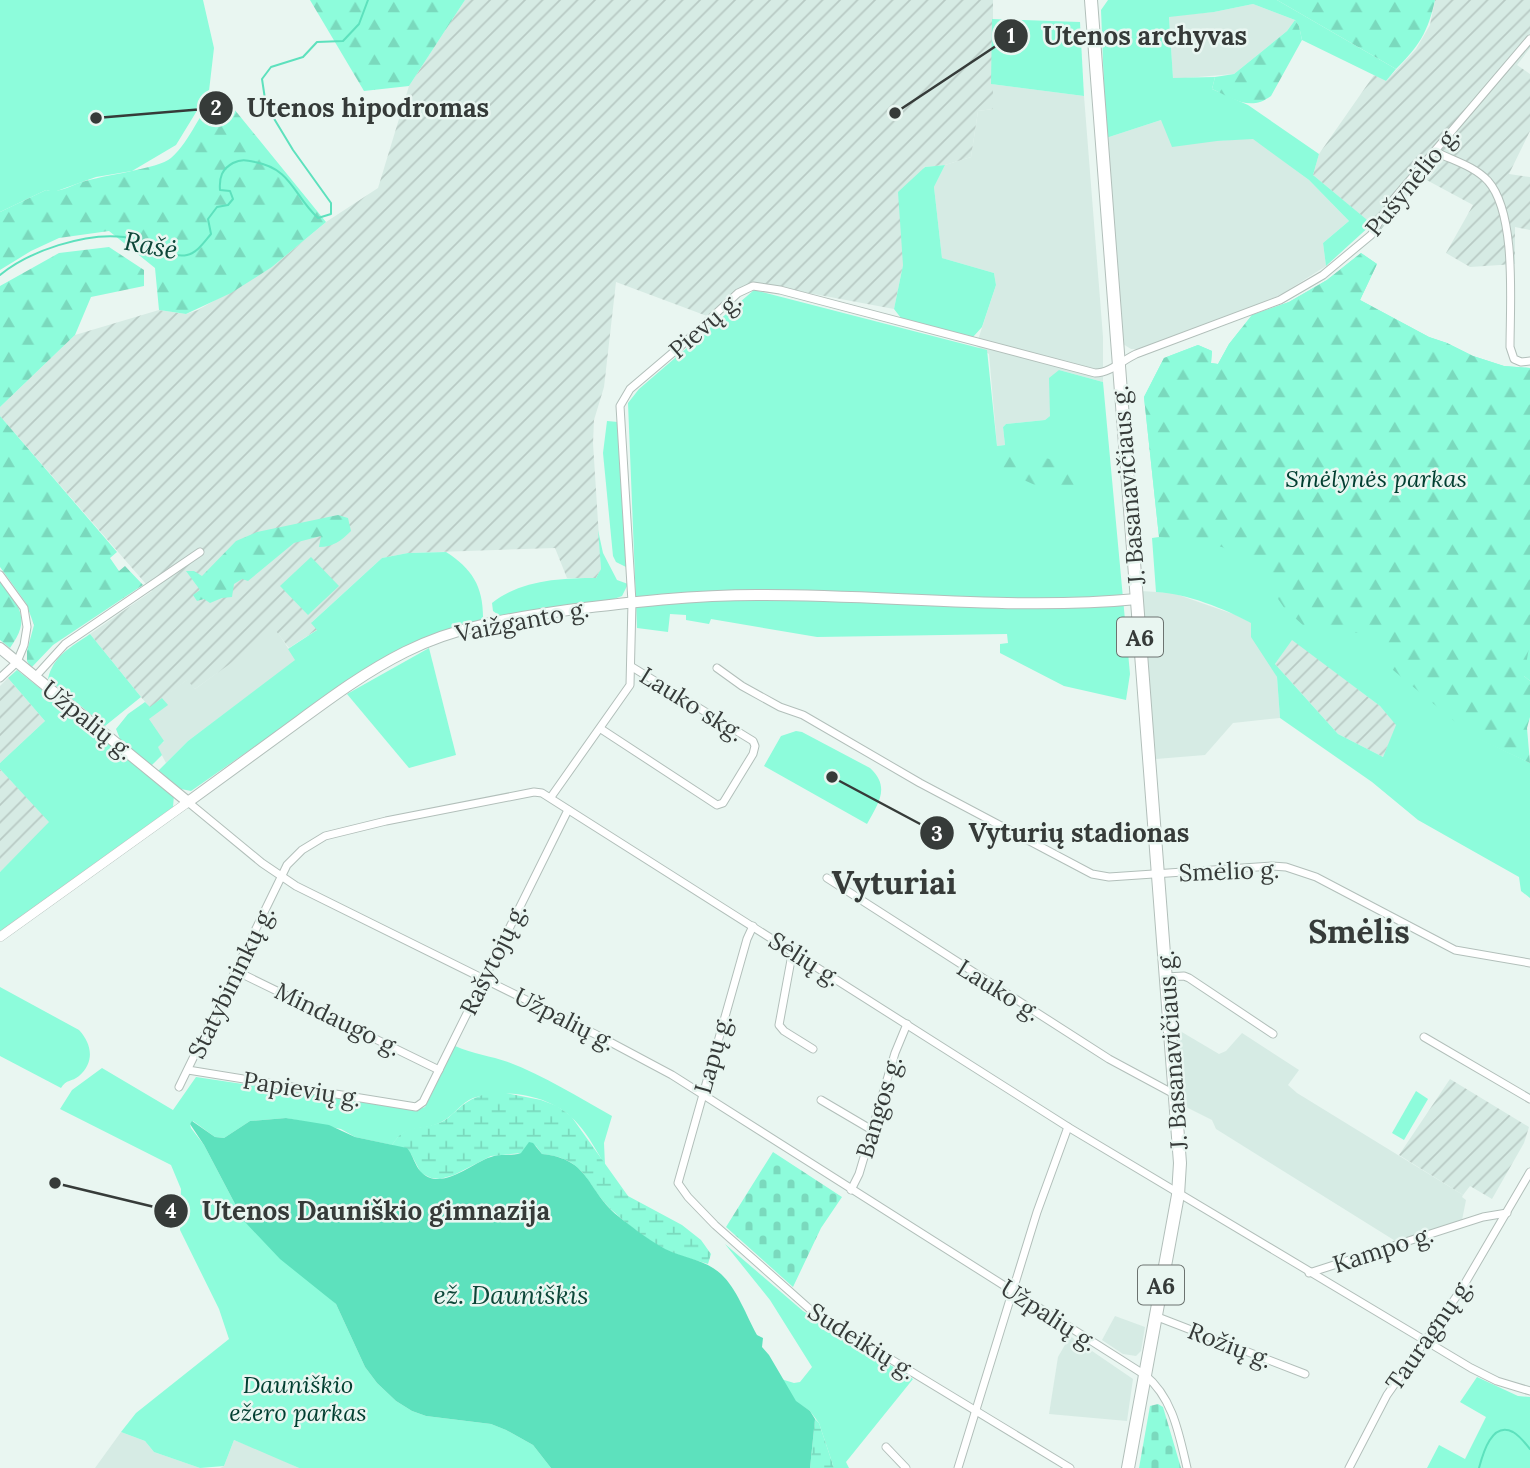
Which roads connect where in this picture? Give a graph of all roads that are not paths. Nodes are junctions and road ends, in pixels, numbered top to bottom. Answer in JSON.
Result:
{"nodes":[{"id":1,"x":1091,"y":0,"type":"edge"},
{"id":2,"x":1530,"y":39,"type":"edge"},
{"id":3,"x":1436,"y":152,"type":"junction"},
{"id":4,"x":1530,"y":361,"type":"edge"},
{"id":5,"x":1118,"y":363,"type":"junction"},
{"id":6,"x":200,"y":552,"type":"dead end"},
{"id":7,"x":0,"y":575,"type":"edge"},
{"id":8,"x":1137,"y":599,"type":"junction"},
{"id":9,"x":632,"y":603,"type":"junction"},
{"id":10,"x":0,"y":648,"type":"edge"},
{"id":11,"x":17,"y":662,"type":"junction"},
{"id":12,"x":632,"y":667,"type":"junction"},
{"id":13,"x":717,"y":668,"type":"dead end"},
{"id":14,"x":35,"y":677,"type":"junction"},
{"id":15,"x":0,"y":678,"type":"edge"},
{"id":16,"x":600,"y":729,"type":"junction"},
{"id":17,"x":551,"y":797,"type":"junction"},
{"id":18,"x":188,"y":802,"type":"junction"},
{"id":19,"x":568,"y":810,"type":"junction"},
{"id":20,"x":1159,"y":874,"type":"junction"},
{"id":21,"x":281,"y":877,"type":"junction"},
{"id":22,"x":827,"y":878,"type":"dead end"},
{"id":23,"x":753,"y":926,"type":"junction"},
{"id":24,"x":0,"y":937,"type":"edge"},
{"id":25,"x":795,"y":953,"type":"junction"},
{"id":26,"x":1530,"y":963,"type":"edge"},
{"id":27,"x":236,"y":971,"type":"junction"},
{"id":28,"x":1166,"y":977,"type":"junction"},
{"id":29,"x":484,"y":979,"type":"junction"},
{"id":30,"x":907,"y":1024,"type":"junction"},
{"id":31,"x":1273,"y":1034,"type":"dead end"},
{"id":32,"x":1424,"y":1037,"type":"dead end"},
{"id":33,"x":813,"y":1049,"type":"dead end"},
{"id":34,"x":188,"y":1070,"type":"junction"},
{"id":35,"x":439,"y":1070,"type":"junction"},
{"id":36,"x":179,"y":1087,"type":"dead end"},
{"id":37,"x":701,"y":1094,"type":"junction"},
{"id":38,"x":1175,"y":1095,"type":"junction"},
{"id":39,"x":821,"y":1100,"type":"dead end"},
{"id":40,"x":1530,"y":1100,"type":"edge"},
{"id":41,"x":416,"y":1107,"type":"joint"},
{"id":42,"x":1068,"y":1127,"type":"junction"},
{"id":43,"x":872,"y":1130,"type":"junction"},
{"id":44,"x":1530,"y":1172,"type":"edge"},
{"id":45,"x":678,"y":1183,"type":"joint"},
{"id":46,"x":850,"y":1190,"type":"junction"},
{"id":47,"x":1178,"y":1195,"type":"junction"},
{"id":48,"x":1507,"y":1213,"type":"junction"},
{"id":49,"x":1309,"y":1273,"type":"junction"},
{"id":50,"x":1014,"y":1292,"type":"junction"},
{"id":51,"x":1155,"y":1316,"type":"junction"},
{"id":52,"x":1425,"y":1341,"type":"junction"},
{"id":53,"x":1145,"y":1374,"type":"junction"},
{"id":54,"x":1305,"y":1374,"type":"dead end"},
{"id":55,"x":1530,"y":1391,"type":"edge"},
{"id":56,"x":976,"y":1410,"type":"junction"},
{"id":57,"x":886,"y":1447,"type":"dead end"},
{"id":58,"x":906,"y":1468,"type":"edge"},
{"id":59,"x":958,"y":1468,"type":"edge"},
{"id":60,"x":1070,"y":1468,"type":"edge"},
{"id":61,"x":1128,"y":1468,"type":"edge"},
{"id":62,"x":1187,"y":1468,"type":"edge"},
{"id":63,"x":1349,"y":1468,"type":"edge"}],
"edges":[{"from":1,"to":5,"type":"main road","name":"J. Basanavičiaus g.","number":"A6"},
{"from":2,"to":3,"type":"street","name":"Pušynėlio g."},
{"from":3,"to":4,"type":"street"},
{"from":3,"to":5,"type":"street","name":"Pušynėlio g."},
{"from":5,"to":8,"type":"main road","name":"J. Basanavičiaus g.","number":"A6"},
{"from":5,"to":9,"type":"street","name":"Pievų g."},
{"from":6,"to":14,"type":"street"},
{"from":7,"to":11,"type":"street"},
{"from":8,"to":9,"type":"main road","name":"Vaižganto g."},
{"from":8,"to":20,"type":"main road","name":"J. Basanavičiaus g.","number":"A6"},
{"from":9,"to":12,"type":"street","name":"Pievų g."},
{"from":9,"to":18,"type":"main road","name":"Vaižganto g."},
{"from":10,"to":11,"type":"main road","name":"Užpalių g."},
{"from":11,"to":14,"type":"main road","name":"Užpalių g."},
{"from":11,"to":15,"type":"street"},
{"from":12,"to":16,"type":"street","name":"Pievų g."},
{"from":12,"to":16,"type":"street","name":"Lauko skg."},
{"from":13,"to":20,"type":"street","name":"Smėlio g."},
{"from":14,"to":18,"type":"main road","name":"Užpalių g."},
{"from":16,"to":17,"type":"street","name":"Pievų g."},
{"from":17,"to":19,"type":"street","name":"Sėlių g."},
{"from":17,"to":21,"type":"street"},
{"from":18,"to":21,"type":"street","name":"Užpalių g."},
{"from":18,"to":24,"type":"street","name":"Vaižganto g."},
{"from":19,"to":23,"type":"street","name":"Sėlių g."},
{"from":19,"to":29,"type":"street","name":"Rašytojų g."},
{"from":20,"to":26,"type":"street","name":"Smėlio g."},
{"from":20,"to":28,"type":"main road","name":"J. Basanavičiaus g.","number":"A6"},
{"from":21,"to":27,"type":"street","name":"Statybininkų g."},
{"from":21,"to":29,"type":"street","name":"Užpalių g."},
{"from":22,"to":38,"type":"street","name":"Lauko g."},
{"from":23,"to":25,"type":"street","name":"Sėlių g."},
{"from":23,"to":37,"type":"street","name":"Lapų g."},
{"from":25,"to":30,"type":"street","name":"Sėlių g."},
{"from":25,"to":33,"type":"street"},
{"from":27,"to":34,"type":"street","name":"Statybininkų g."},
{"from":27,"to":35,"type":"street","name":"Mindaugo g."},
{"from":28,"to":31,"type":"street"},
{"from":28,"to":38,"type":"main road","name":"J. Basanavičiaus g.","number":"A6"},
{"from":29,"to":35,"type":"street","name":"Rašytojų g."},
{"from":29,"to":37,"type":"street","name":"Užpalių g."},
{"from":30,"to":42,"type":"street","name":"Sėlių g."},
{"from":30,"to":43,"type":"street","name":"Bangos g."},
{"from":32,"to":40,"type":"street"},
{"from":34,"to":36,"type":"street","name":"Statybininkų g."},
{"from":34,"to":41,"type":"street","name":"Papievių g."},
{"from":35,"to":41,"type":"street","name":"Rašytojų g."},
{"from":37,"to":45,"type":"street","name":"Lapų g."},
{"from":37,"to":46,"type":"street","name":"Užpalių g."},
{"from":38,"to":47,"type":"main road","name":"J. Basanavičiaus g.","number":"A6"},
{"from":39,"to":43,"type":"street"},
{"from":42,"to":47,"type":"street","name":"Sėlių g."},
{"from":42,"to":50,"type":"street"},
{"from":43,"to":46,"type":"street","name":"Bangos g."},
{"from":44,"to":48,"type":"street","name":"Tauragnų g."},
{"from":45,"to":56,"type":"street","name":"Sudeikių g."},
{"from":46,"to":50,"type":"street","name":"Užpalių g."},
{"from":47,"to":49,"type":"street","name":"Sėlių g."},
{"from":47,"to":51,"type":"main road","name":"J. Basanavičiaus g.","number":"A6"},
{"from":48,"to":49,"type":"street","name":"Kampo g."},
{"from":48,"to":52,"type":"street","name":"Tauragnų g."},
{"from":49,"to":52,"type":"street","name":"Kampo g."},
{"from":50,"to":53,"type":"street","name":"Užpalių g."},
{"from":50,"to":56,"type":"street"},
{"from":51,"to":53,"type":"main road","name":"J. Basanavičiaus g.","number":"A6"},
{"from":51,"to":54,"type":"street","name":"Rožių g."},
{"from":52,"to":55,"type":"street","name":"Kampo g."},
{"from":52,"to":63,"type":"street","name":"Tauragnų g."},
{"from":53,"to":61,"type":"main road","name":"J. Basanavičiaus g.","number":"A6"},
{"from":53,"to":62,"type":"street","name":"Užpalių g."},
{"from":56,"to":59,"type":"street"},
{"from":56,"to":60,"type":"street","name":"Sudeikių g."},
{"from":57,"to":58,"type":"street"}]}
